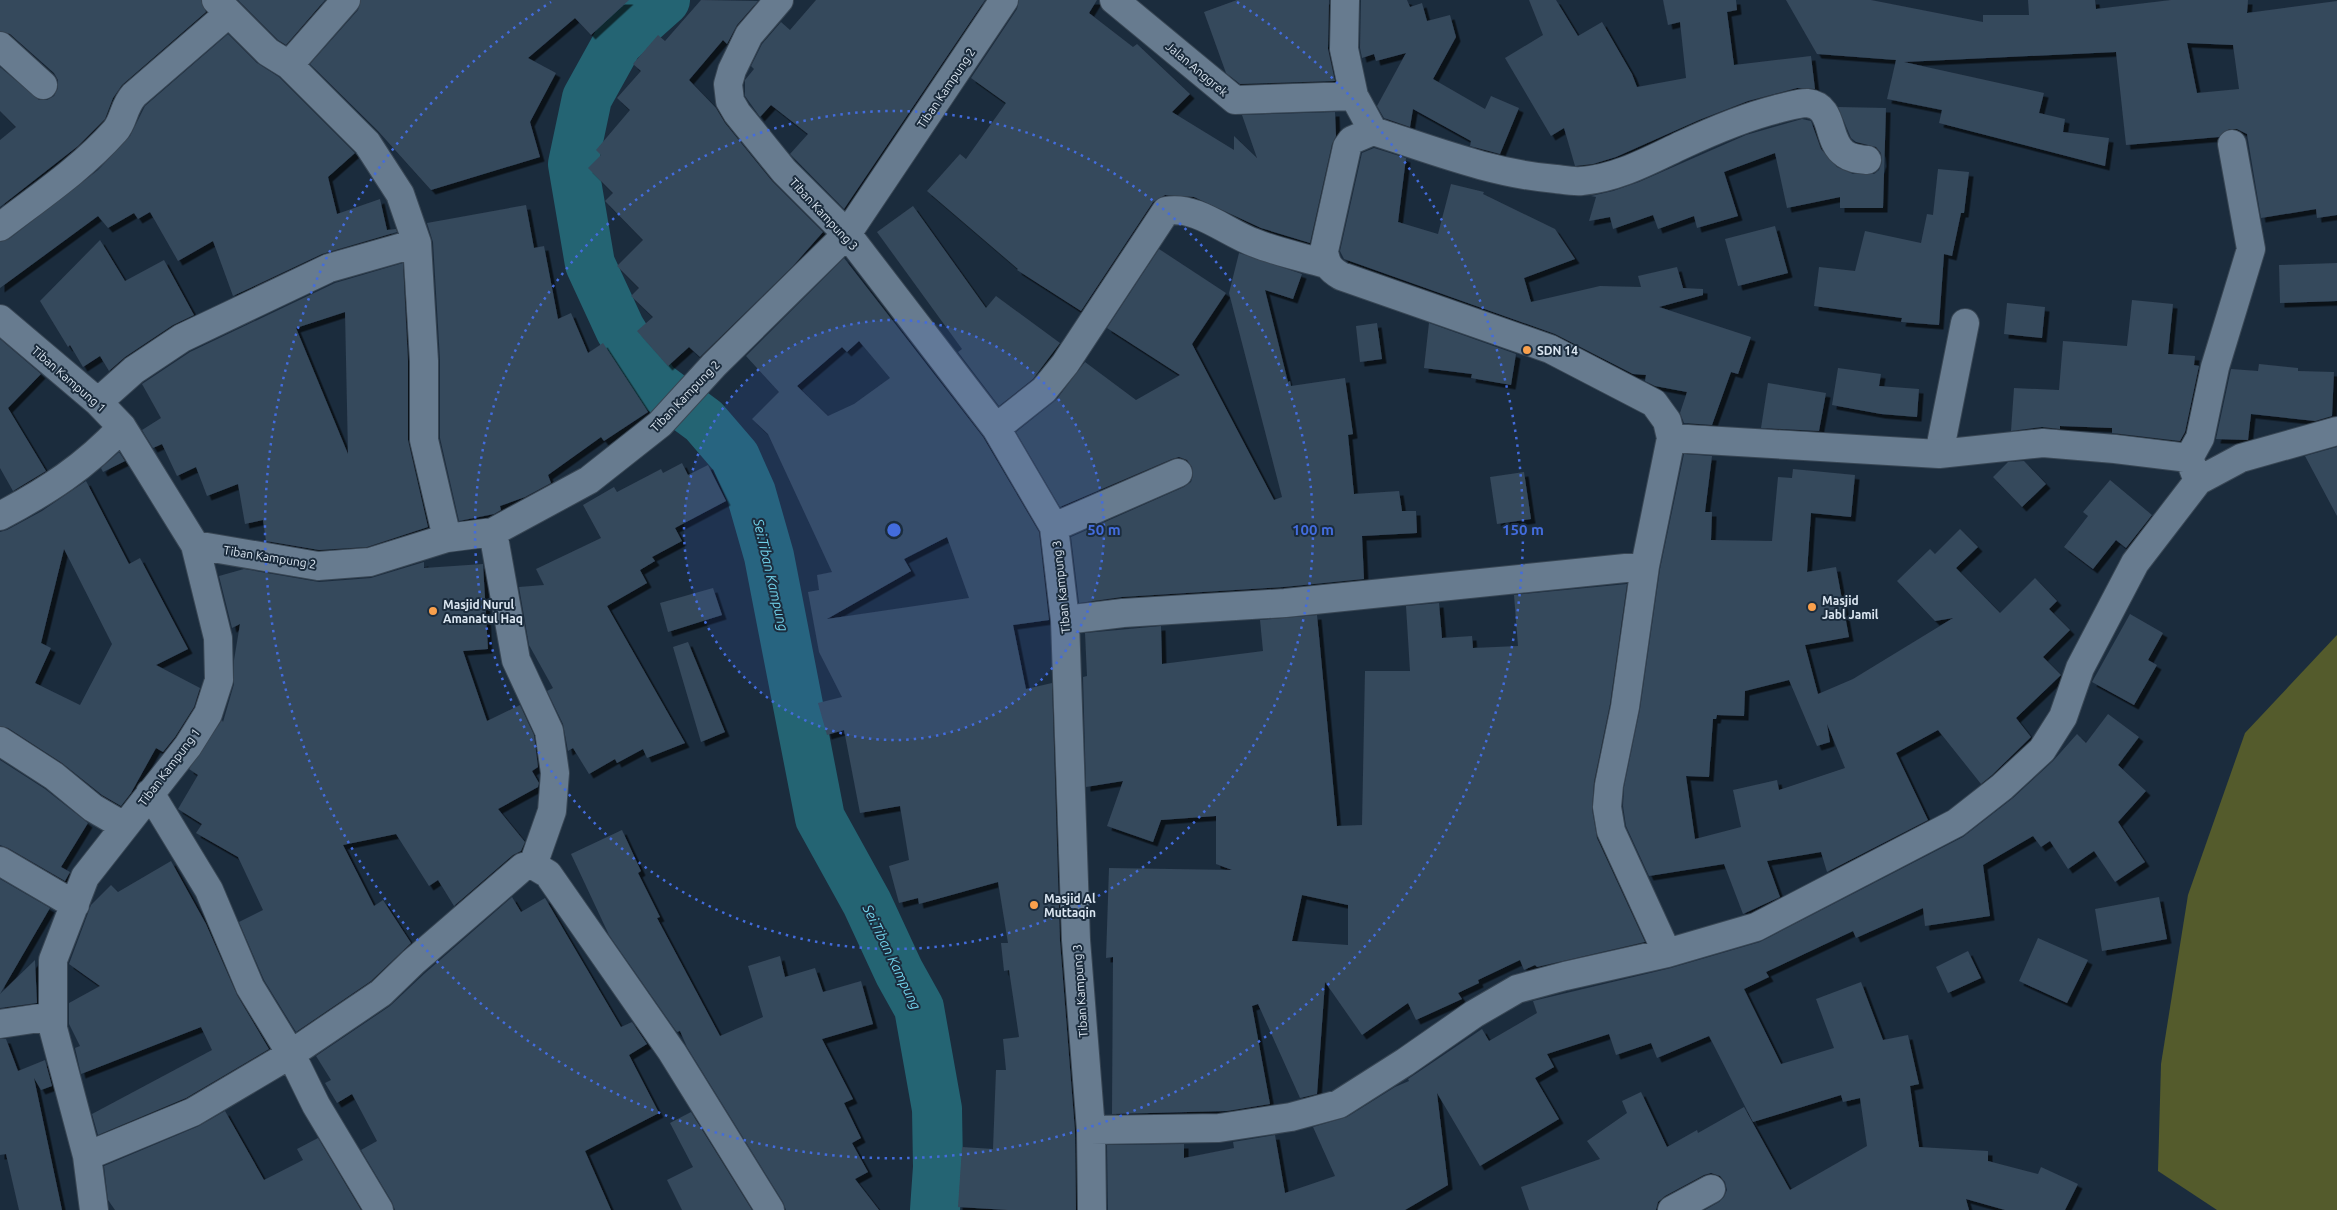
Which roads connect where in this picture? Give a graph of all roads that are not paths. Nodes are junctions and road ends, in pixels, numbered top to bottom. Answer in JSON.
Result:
{"nodes":[{"id":1,"x":346,"y":0,"type":"edge"},
{"id":2,"x":779,"y":0,"type":"edge"},
{"id":3,"x":1004,"y":0,"type":"edge"},
{"id":4,"x":1114,"y":0,"type":"edge"},
{"id":5,"x":1345,"y":0,"type":"edge"},
{"id":6,"x":223,"y":6,"type":"edge"},
{"id":7,"x":0,"y":46,"type":"edge"},
{"id":8,"x":290,"y":66,"type":"junction"},
{"id":9,"x":43,"y":85,"type":"dead end"},
{"id":10,"x":1354,"y":96,"type":"junction"},
{"id":11,"x":1373,"y":131,"type":"junction"},
{"id":12,"x":2232,"y":144,"type":"dead end"},
{"id":13,"x":1867,"y":160,"type":"dead end"},
{"id":14,"x":0,"y":227,"type":"edge"},
{"id":15,"x":847,"y":234,"type":"junction"},
{"id":16,"x":417,"y":243,"type":"junction"},
{"id":17,"x":1326,"y":264,"type":"junction"},
{"id":18,"x":0,"y":319,"type":"edge"},
{"id":19,"x":1965,"y":323,"type":"dead end"},
{"id":20,"x":98,"y":402,"type":"junction"},
{"id":21,"x":122,"y":427,"type":"junction"},
{"id":22,"x":996,"y":428,"type":"junction"},
{"id":23,"x":2337,"y":431,"type":"edge"},
{"id":24,"x":1671,"y":438,"type":"junction"},
{"id":25,"x":1938,"y":454,"type":"junction"},
{"id":26,"x":2194,"y":470,"type":"junction"},
{"id":27,"x":1178,"y":473,"type":"dead end"},
{"id":28,"x":0,"y":516,"type":"edge"},
{"id":29,"x":1054,"y":527,"type":"junction"},
{"id":30,"x":493,"y":532,"type":"junction"},
{"id":31,"x":447,"y":538,"type":"junction"},
{"id":32,"x":195,"y":545,"type":"junction"},
{"id":33,"x":1645,"y":566,"type":"junction"},
{"id":34,"x":1065,"y":620,"type":"junction"},
{"id":35,"x":0,"y":741,"type":"edge"},
{"id":36,"x":150,"y":793,"type":"junction"},
{"id":37,"x":124,"y":826,"type":"junction"},
{"id":38,"x":0,"y":861,"type":"edge"},
{"id":39,"x":533,"y":865,"type":"junction"},
{"id":40,"x":75,"y":905,"type":"junction"},
{"id":41,"x":1667,"y":953,"type":"junction"},
{"id":42,"x":53,"y":1016,"type":"junction"},
{"id":43,"x":0,"y":1024,"type":"edge"},
{"id":44,"x":291,"y":1054,"type":"junction"},
{"id":45,"x":1091,"y":1130,"type":"junction"},
{"id":46,"x":87,"y":1156,"type":"junction"},
{"id":47,"x":1711,"y":1189,"type":"dead end"},
{"id":48,"x":94,"y":1210,"type":"edge"},
{"id":49,"x":379,"y":1210,"type":"edge"},
{"id":50,"x":770,"y":1210,"type":"edge"},
{"id":51,"x":1092,"y":1210,"type":"edge"},
{"id":52,"x":1672,"y":1210,"type":"edge"}],
"edges":[{"from":1,"to":8,"type":"street"},
{"from":2,"to":15,"type":"street","name":"Tiban Kampung 3"},
{"from":3,"to":15,"type":"street","name":"Tiban Kampung 2"},
{"from":4,"to":10,"type":"street","name":"Jalan Anggrek"},
{"from":5,"to":10,"type":"street"},
{"from":6,"to":8,"type":"street"},
{"from":6,"to":14,"type":"street"},
{"from":7,"to":9,"type":"street"},
{"from":8,"to":16,"type":"street"},
{"from":10,"to":11,"type":"street"},
{"from":11,"to":13,"type":"street"},
{"from":11,"to":17,"type":"street"},
{"from":12,"to":26,"type":"street"},
{"from":15,"to":22,"type":"street","name":"Tiban Kampung 3"},
{"from":15,"to":30,"type":"street","name":"Tiban Kampung 2"},
{"from":16,"to":20,"type":"street"},
{"from":16,"to":31,"type":"street"},
{"from":17,"to":22,"type":"street"},
{"from":17,"to":24,"type":"street"},
{"from":18,"to":20,"type":"street","name":"Tiban Kampung 1"},
{"from":19,"to":25,"type":"street"},
{"from":20,"to":21,"type":"street","name":"Tiban Kampung 1"},
{"from":21,"to":28,"type":"street"},
{"from":21,"to":32,"type":"street","name":"Tiban Kampung 1"},
{"from":22,"to":29,"type":"street","name":"Tiban Kampung 3"},
{"from":23,"to":26,"type":"street"},
{"from":24,"to":25,"type":"street"},
{"from":24,"to":33,"type":"street"},
{"from":25,"to":26,"type":"street"},
{"from":26,"to":41,"type":"street"},
{"from":27,"to":29,"type":"street"},
{"from":29,"to":34,"type":"street","name":"Tiban Kampung 3"},
{"from":30,"to":31,"type":"street","name":"Tiban Kampung 2"},
{"from":30,"to":39,"type":"street"},
{"from":31,"to":32,"type":"street","name":"Tiban Kampung 2"},
{"from":32,"to":36,"type":"street","name":"Tiban Kampung 1"},
{"from":33,"to":34,"type":"street"},
{"from":33,"to":41,"type":"street"},
{"from":34,"to":45,"type":"street","name":"Tiban Kampung 3"},
{"from":35,"to":37,"type":"street"},
{"from":36,"to":37,"type":"street","name":"Tiban Kampung 1"},
{"from":36,"to":44,"type":"street"},
{"from":37,"to":40,"type":"street","name":"Tiban Kampung 1"},
{"from":38,"to":40,"type":"street"},
{"from":39,"to":44,"type":"street"},
{"from":39,"to":50,"type":"street"},
{"from":40,"to":42,"type":"street","name":"Tiban Kampung 1"},
{"from":41,"to":45,"type":"street"},
{"from":42,"to":43,"type":"street"},
{"from":42,"to":46,"type":"street","name":"Tiban Kampung 1"},
{"from":44,"to":46,"type":"street"},
{"from":44,"to":49,"type":"street"},
{"from":45,"to":51,"type":"street","name":"Tiban Kampung 3"},
{"from":46,"to":48,"type":"street","name":"Tiban Kampung 1"},
{"from":47,"to":52,"type":"street"}]}
